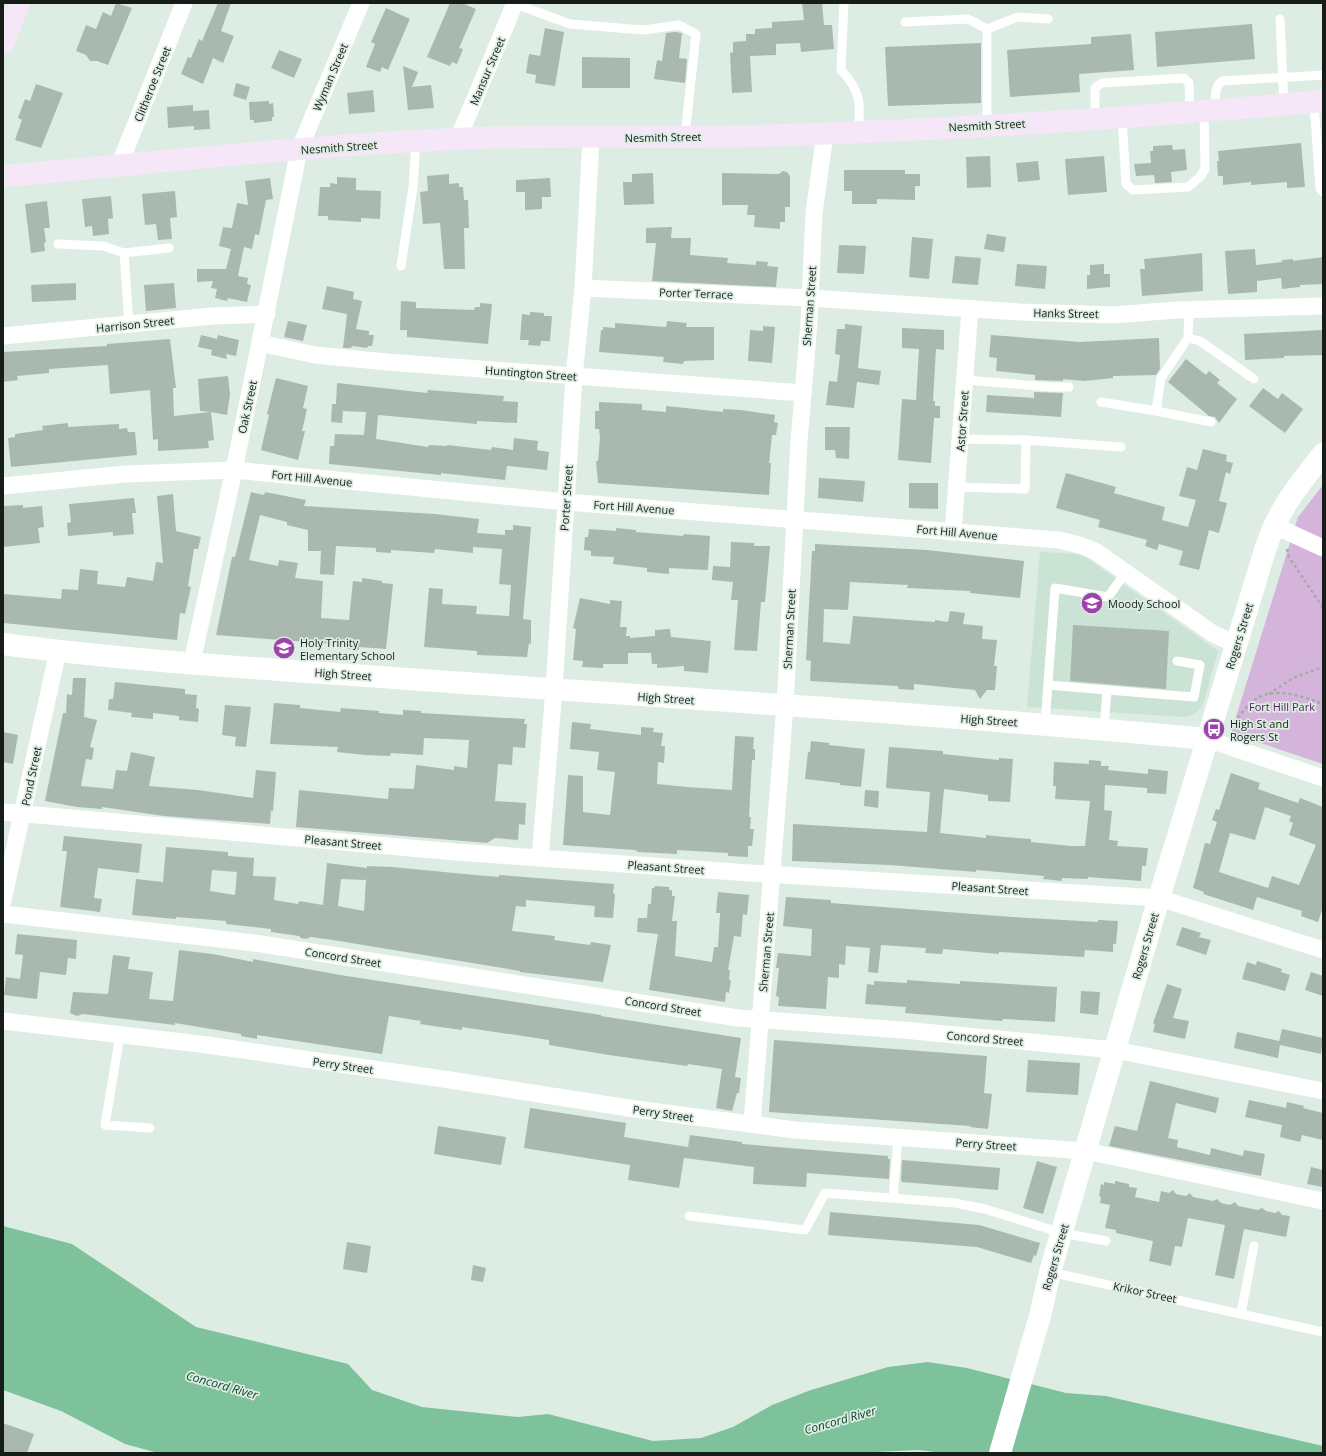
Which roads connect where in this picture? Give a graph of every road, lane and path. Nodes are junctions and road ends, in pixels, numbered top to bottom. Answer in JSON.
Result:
{"nodes":[{"id":1,"x":19,"y":3,"type":"edge"},
{"id":2,"x":184,"y":3,"type":"edge"},
{"id":3,"x":361,"y":3,"type":"edge"},
{"id":4,"x":515,"y":3,"type":"edge"},
{"id":5,"x":844,"y":3,"type":"edge"},
{"id":6,"x":1048,"y":19,"type":"dead end"},
{"id":7,"x":1280,"y":19,"type":"dead end"},
{"id":8,"x":905,"y":22,"type":"dead end"},
{"id":9,"x":987,"y":29,"type":"junction"},
{"id":10,"x":3,"y":43,"type":"edge"},
{"id":11,"x":1323,"y":75,"type":"edge"},
{"id":12,"x":1283,"y":78,"type":"junction"},
{"id":13,"x":1318,"y":102,"type":"edge"},
{"id":14,"x":1284,"y":105,"type":"junction"},
{"id":15,"x":1203,"y":111,"type":"junction"},
{"id":16,"x":1122,"y":117,"type":"junction"},
{"id":17,"x":1095,"y":119,"type":"junction"},
{"id":18,"x":988,"y":125,"type":"junction"},
{"id":19,"x":858,"y":132,"type":"junction"},
{"id":20,"x":825,"y":134,"type":"junction"},
{"id":21,"x":685,"y":136,"type":"junction"},
{"id":22,"x":591,"y":138,"type":"junction"},
{"id":23,"x":458,"y":139,"type":"junction"},
{"id":24,"x":416,"y":141,"type":"junction"},
{"id":25,"x":299,"y":150,"type":"junction"},
{"id":26,"x":119,"y":166,"type":"junction"},
{"id":27,"x":3,"y":176,"type":"edge"},
{"id":28,"x":1323,"y":192,"type":"edge"},
{"id":29,"x":58,"y":244,"type":"dead end"},
{"id":30,"x":169,"y":248,"type":"dead end"},
{"id":31,"x":124,"y":253,"type":"junction"},
{"id":32,"x":401,"y":266,"type":"dead end"},
{"id":33,"x":583,"y":288,"type":"junction"},
{"id":34,"x":810,"y":298,"type":"junction"},
{"id":35,"x":1323,"y":306,"type":"edge"},
{"id":36,"x":970,"y":309,"type":"junction"},
{"id":37,"x":1190,"y":310,"type":"junction"},
{"id":38,"x":267,"y":314,"type":"junction"},
{"id":39,"x":129,"y":325,"type":"junction"},
{"id":40,"x":3,"y":336,"type":"edge"},
{"id":41,"x":1188,"y":338,"type":"junction"},
{"id":42,"x":260,"y":343,"type":"junction"},
{"id":43,"x":574,"y":376,"type":"junction"},
{"id":44,"x":1254,"y":379,"type":"dead end"},
{"id":45,"x":964,"y":380,"type":"junction"},
{"id":46,"x":1068,"y":387,"type":"dead end"},
{"id":47,"x":803,"y":393,"type":"junction"},
{"id":48,"x":1102,"y":402,"type":"dead end"},
{"id":49,"x":1156,"y":411,"type":"junction"},
{"id":50,"x":1211,"y":422,"type":"dead end"},
{"id":51,"x":960,"y":439,"type":"junction"},
{"id":52,"x":1026,"y":440,"type":"junction"},
{"id":53,"x":1121,"y":447,"type":"dead end"},
{"id":54,"x":1323,"y":454,"type":"edge"},
{"id":55,"x":234,"y":470,"type":"junction"},
{"id":56,"x":3,"y":486,"type":"edge"},
{"id":57,"x":957,"y":487,"type":"junction"},
{"id":58,"x":566,"y":502,"type":"junction"},
{"id":59,"x":796,"y":519,"type":"junction"},
{"id":60,"x":1273,"y":525,"type":"junction"},
{"id":61,"x":953,"y":532,"type":"junction"},
{"id":62,"x":1286,"y":545,"type":"dead end"},
{"id":63,"x":1323,"y":548,"type":"edge"},
{"id":64,"x":1126,"y":572,"type":"junction"},
{"id":65,"x":1323,"y":608,"type":"edge"},
{"id":66,"x":3,"y":644,"type":"edge"},
{"id":67,"x":1236,"y":645,"type":"junction"},
{"id":68,"x":58,"y":651,"type":"junction"},
{"id":69,"x":192,"y":662,"type":"junction"},
{"id":70,"x":1177,"y":662,"type":"dead end"},
{"id":71,"x":1323,"y":667,"type":"edge"},
{"id":72,"x":1048,"y":685,"type":"junction"},
{"id":73,"x":554,"y":689,"type":"junction"},
{"id":74,"x":1107,"y":690,"type":"junction"},
{"id":75,"x":1269,"y":695,"type":"junction"},
{"id":76,"x":1323,"y":704,"type":"edge"},
{"id":77,"x":785,"y":706,"type":"junction"},
{"id":78,"x":1238,"y":718,"type":"dead end"},
{"id":79,"x":1045,"y":724,"type":"junction"},
{"id":80,"x":1104,"y":730,"type":"junction"},
{"id":81,"x":1207,"y":739,"type":"junction"},
{"id":82,"x":1323,"y":778,"type":"edge"},
{"id":83,"x":3,"y":812,"type":"edge"},
{"id":84,"x":22,"y":814,"type":"junction"},
{"id":85,"x":540,"y":858,"type":"junction"},
{"id":86,"x":772,"y":875,"type":"junction"},
{"id":87,"x":1159,"y":898,"type":"junction"},
{"id":88,"x":3,"y":900,"type":"edge"},
{"id":89,"x":3,"y":914,"type":"edge"},
{"id":90,"x":1323,"y":950,"type":"edge"},
{"id":91,"x":760,"y":1020,"type":"junction"},
{"id":92,"x":3,"y":1021,"type":"edge"},
{"id":93,"x":120,"y":1035,"type":"junction"},
{"id":94,"x":1115,"y":1050,"type":"junction"},
{"id":95,"x":1323,"y":1092,"type":"edge"},
{"id":96,"x":752,"y":1124,"type":"junction"},
{"id":97,"x":150,"y":1128,"type":"dead end"},
{"id":98,"x":898,"y":1138,"type":"junction"},
{"id":99,"x":1086,"y":1152,"type":"junction"},
{"id":100,"x":893,"y":1198,"type":"junction"},
{"id":101,"x":1323,"y":1201,"type":"edge"},
{"id":102,"x":689,"y":1216,"type":"dead end"},
{"id":103,"x":1062,"y":1233,"type":"junction"},
{"id":104,"x":1106,"y":1241,"type":"dead end"},
{"id":105,"x":1254,"y":1246,"type":"dead end"},
{"id":106,"x":1050,"y":1272,"type":"junction"},
{"id":107,"x":1241,"y":1313,"type":"junction"},
{"id":108,"x":1323,"y":1332,"type":"edge"},
{"id":109,"x":1000,"y":1453,"type":"edge"}],
"edges":[{"from":1,"to":10,"type":"main road"},
{"from":2,"to":26,"type":"street","name":"Clitheroe Street"},
{"from":3,"to":25,"type":"street","name":"Wyman Street"},
{"from":4,"to":21,"type":"lane"},
{"from":4,"to":23,"type":"street","name":"Mansur Street"},
{"from":5,"to":19,"type":"lane"},
{"from":6,"to":9,"type":"lane"},
{"from":7,"to":12,"type":"lane"},
{"from":8,"to":9,"type":"lane"},
{"from":9,"to":18,"type":"lane"},
{"from":11,"to":12,"type":"lane"},
{"from":12,"to":14,"type":"lane"},
{"from":12,"to":15,"type":"lane"},
{"from":13,"to":14,"type":"main road","name":"Nesmith Street"},
{"from":13,"to":28,"type":"lane"},
{"from":14,"to":15,"type":"main road","name":"Nesmith Street"},
{"from":15,"to":16,"type":"main road","name":"Nesmith Street"},
{"from":15,"to":16,"type":"lane"},
{"from":15,"to":17,"type":"lane"},
{"from":16,"to":17,"type":"main road","name":"Nesmith Street"},
{"from":17,"to":18,"type":"main road","name":"Nesmith Street"},
{"from":18,"to":19,"type":"main road","name":"Nesmith Street"},
{"from":19,"to":20,"type":"main road","name":"Nesmith Street"},
{"from":20,"to":21,"type":"main road","name":"Nesmith Street"},
{"from":20,"to":34,"type":"street","name":"Sherman Street"},
{"from":21,"to":22,"type":"main road","name":"Nesmith Street"},
{"from":22,"to":23,"type":"main road","name":"Nesmith Street"},
{"from":22,"to":33,"type":"street","name":"Porter Street"},
{"from":23,"to":24,"type":"main road","name":"Nesmith Street"},
{"from":24,"to":25,"type":"main road","name":"Nesmith Street"},
{"from":24,"to":32,"type":"lane"},
{"from":25,"to":26,"type":"main road","name":"Nesmith Street"},
{"from":25,"to":38,"type":"street","name":"Oak Street"},
{"from":26,"to":27,"type":"main road","name":"Nesmith Street"},
{"from":29,"to":31,"type":"lane"},
{"from":30,"to":31,"type":"lane"},
{"from":31,"to":39,"type":"lane"},
{"from":33,"to":34,"type":"street","name":"Porter Terrace"},
{"from":33,"to":43,"type":"street","name":"Porter Street"},
{"from":34,"to":36,"type":"street","name":"Hanks Street"},
{"from":34,"to":47,"type":"street","name":"Sherman Street"},
{"from":35,"to":37,"type":"street","name":"Hanks Street"},
{"from":36,"to":37,"type":"street","name":"Hanks Street"},
{"from":36,"to":45,"type":"street","name":"Astor Street"},
{"from":37,"to":41,"type":"lane"},
{"from":38,"to":39,"type":"street","name":"Harrison Street"},
{"from":38,"to":42,"type":"street","name":"Oak Street"},
{"from":39,"to":40,"type":"street","name":"Harrison Street"},
{"from":41,"to":44,"type":"lane"},
{"from":41,"to":49,"type":"lane"},
{"from":42,"to":43,"type":"street","name":"Huntington Street"},
{"from":42,"to":55,"type":"street","name":"Oak Street"},
{"from":43,"to":47,"type":"street","name":"Huntington Street"},
{"from":43,"to":58,"type":"street","name":"Porter Street"},
{"from":45,"to":46,"type":"lane"},
{"from":45,"to":51,"type":"street","name":"Astor Street"},
{"from":47,"to":59,"type":"street","name":"Sherman Street"},
{"from":48,"to":49,"type":"lane"},
{"from":49,"to":50,"type":"lane"},
{"from":51,"to":52,"type":"lane"},
{"from":51,"to":57,"type":"street","name":"Astor Street"},
{"from":52,"to":53,"type":"lane"},
{"from":52,"to":57,"type":"lane"},
{"from":54,"to":60,"type":"street","name":"Rogers Street"},
{"from":55,"to":56,"type":"street","name":"Fort Hill Avenue"},
{"from":55,"to":58,"type":"street","name":"Fort Hill Avenue"},
{"from":55,"to":69,"type":"street","name":"Oak Street"},
{"from":57,"to":61,"type":"street","name":"Astor Street"},
{"from":58,"to":59,"type":"street","name":"Fort Hill Avenue"},
{"from":58,"to":73,"type":"street","name":"Porter Street"},
{"from":59,"to":61,"type":"street","name":"Fort Hill Avenue"},
{"from":59,"to":77,"type":"street","name":"Sherman Street"},
{"from":60,"to":63,"type":"street"},
{"from":60,"to":67,"type":"street","name":"Rogers Street"},
{"from":61,"to":64,"type":"street","name":"Fort Hill Avenue"},
{"from":62,"to":65,"type":"path"},
{"from":64,"to":67,"type":"street","name":"Fort Hill Avenue"},
{"from":64,"to":72,"type":"lane"},
{"from":66,"to":68,"type":"street","name":"High Street"},
{"from":67,"to":81,"type":"street","name":"Rogers Street"},
{"from":68,"to":69,"type":"street","name":"High Street"},
{"from":68,"to":84,"type":"street","name":"Pond Street"},
{"from":69,"to":73,"type":"street","name":"High Street"},
{"from":70,"to":74,"type":"lane"},
{"from":71,"to":75,"type":"path"},
{"from":72,"to":74,"type":"lane"},
{"from":72,"to":79,"type":"lane"},
{"from":73,"to":77,"type":"street","name":"High Street"},
{"from":73,"to":85,"type":"street","name":"Porter Street"},
{"from":74,"to":80,"type":"lane"},
{"from":75,"to":76,"type":"path"},
{"from":75,"to":78,"type":"path"},
{"from":77,"to":79,"type":"street","name":"High Street"},
{"from":77,"to":86,"type":"street","name":"Sherman Street"},
{"from":79,"to":80,"type":"street","name":"High Street"},
{"from":80,"to":81,"type":"street","name":"High Street"},
{"from":81,"to":82,"type":"street","name":"High Street"},
{"from":81,"to":87,"type":"street","name":"Rogers Street"},
{"from":83,"to":84,"type":"street","name":"Pleasant Street"},
{"from":84,"to":85,"type":"street","name":"Pleasant Street"},
{"from":84,"to":88,"type":"street","name":"Pond Street"},
{"from":85,"to":86,"type":"street","name":"Pleasant Street"},
{"from":86,"to":87,"type":"street","name":"Pleasant Street"},
{"from":86,"to":91,"type":"street","name":"Sherman Street"},
{"from":87,"to":90,"type":"street","name":"Pleasant Street"},
{"from":87,"to":94,"type":"street","name":"Rogers Street"},
{"from":89,"to":91,"type":"street","name":"Concord Street"},
{"from":91,"to":94,"type":"street","name":"Concord Street"},
{"from":91,"to":96,"type":"street","name":"Sherman Street"},
{"from":92,"to":93,"type":"street","name":"Perry Street"},
{"from":93,"to":96,"type":"street","name":"Perry Street"},
{"from":93,"to":97,"type":"lane"},
{"from":94,"to":95,"type":"street","name":"Concord Street"},
{"from":94,"to":99,"type":"street","name":"Rogers Street"},
{"from":96,"to":98,"type":"street","name":"Perry Street"},
{"from":98,"to":99,"type":"street","name":"Perry Street"},
{"from":98,"to":100,"type":"lane"},
{"from":99,"to":101,"type":"street","name":"Perry Street"},
{"from":99,"to":103,"type":"street","name":"Rogers Street"},
{"from":100,"to":102,"type":"lane"},
{"from":100,"to":103,"type":"lane"},
{"from":103,"to":104,"type":"lane"},
{"from":103,"to":106,"type":"street","name":"Rogers Street"},
{"from":105,"to":107,"type":"lane"},
{"from":106,"to":107,"type":"lane","name":"Krikor Street"},
{"from":106,"to":109,"type":"street","name":"Rogers Street"},
{"from":107,"to":108,"type":"lane","name":"Krikor Street"}]}
